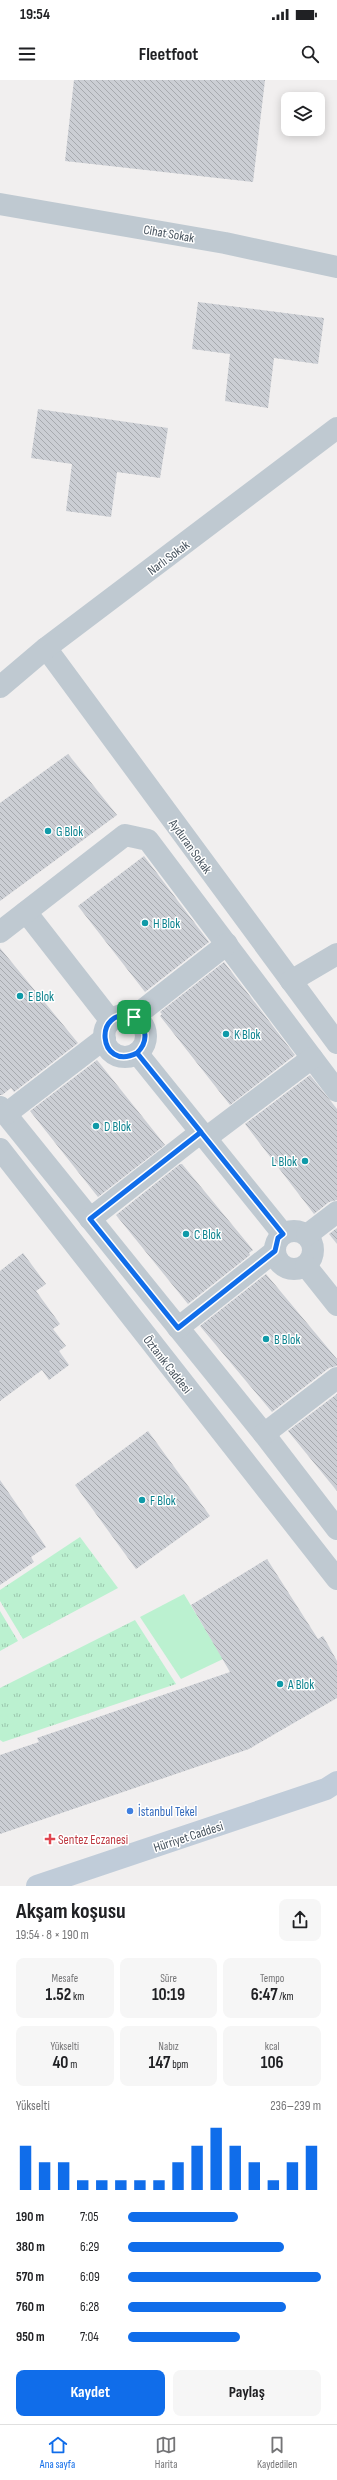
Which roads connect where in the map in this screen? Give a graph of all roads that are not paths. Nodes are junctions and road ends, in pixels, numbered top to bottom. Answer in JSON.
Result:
{"nodes":[{"id":1,"x":0,"y":204,"type":"edge"},
{"id":2,"x":337,"y":267,"type":"edge"},
{"id":3,"x":337,"y":428,"type":"edge"},
{"id":4,"x":46,"y":648,"type":"junction"},
{"id":5,"x":0,"y":687,"type":"edge"},
{"id":6,"x":26,"y":912,"type":"junction"},
{"id":7,"x":0,"y":932,"type":"edge"},
{"id":8,"x":227,"y":944,"type":"junction"},
{"id":9,"x":337,"y":954,"type":"edge"},
{"id":10,"x":291,"y":981,"type":"junction"},
{"id":11,"x":134,"y":1017,"type":"junction"},
{"id":12,"x":108,"y":1029,"type":"junction"},
{"id":13,"x":337,"y":1043,"type":"edge"},
{"id":14,"x":137,"y":1053,"type":"junction"},
{"id":15,"x":312,"y":1058,"type":"junction"},
{"id":16,"x":337,"y":1091,"type":"edge"},
{"id":17,"x":3,"y":1111,"type":"edge"},
{"id":18,"x":203,"y":1135,"type":"junction"},
{"id":19,"x":0,"y":1149,"type":"edge"},
{"id":20,"x":337,"y":1212,"type":"edge"},
{"id":21,"x":90,"y":1219,"type":"junction"},
{"id":22,"x":306,"y":1235,"type":"junction"},
{"id":23,"x":279,"y":1242,"type":"junction"},
{"id":24,"x":306,"y":1266,"type":"junction"},
{"id":25,"x":337,"y":1305,"type":"edge"},
{"id":26,"x":178,"y":1328,"type":"junction"},
{"id":27,"x":337,"y":1378,"type":"edge"},
{"id":28,"x":264,"y":1434,"type":"junction"},
{"id":29,"x":337,"y":1529,"type":"edge"},
{"id":30,"x":329,"y":1554,"type":"edge"},
{"id":31,"x":337,"y":1579,"type":"edge"},
{"id":32,"x":337,"y":1782,"type":"edge"},
{"id":33,"x":37,"y":1886,"type":"edge"}],
"edges":[{"from":1,"to":2,"type":"street","name":"Cihat Sokak"},
{"from":3,"to":4,"type":"street","name":"Narlı Sokak"},
{"from":4,"to":5,"type":"street","name":"Narlı Sokak"},
{"from":4,"to":10,"type":"street","name":"Ayduran Sokak"},
{"from":6,"to":7,"type":"street"},
{"from":6,"to":8,"type":"street"},
{"from":6,"to":12,"type":"street"},
{"from":8,"to":11,"type":"street"},
{"from":8,"to":15,"type":"street"},
{"from":9,"to":10,"type":"street"},
{"from":10,"to":13,"type":"street","name":"Ayduran Sokak"},
{"from":11,"to":12,"type":"street"},
{"from":11,"to":14,"type":"street"},
{"from":12,"to":14,"type":"street"},
{"from":12,"to":17,"type":"street"},
{"from":14,"to":18,"type":"street"},
{"from":15,"to":16,"type":"street"},
{"from":15,"to":18,"type":"street"},
{"from":17,"to":21,"type":"street"},
{"from":18,"to":21,"type":"street"},
{"from":18,"to":23,"type":"street"},
{"from":19,"to":30,"type":"street","name":"Öztanık Caddesi"},
{"from":20,"to":22,"type":"street"},
{"from":21,"to":26,"type":"street"},
{"from":22,"to":23,"type":"street"},
{"from":22,"to":24,"type":"street"},
{"from":23,"to":24,"type":"street"},
{"from":23,"to":26,"type":"street"},
{"from":24,"to":25,"type":"street"},
{"from":26,"to":28,"type":"street"},
{"from":27,"to":28,"type":"street"},
{"from":28,"to":29,"type":"street"},
{"from":30,"to":31,"type":"street","name":"Öztanık Caddesi"},
{"from":32,"to":33,"type":"main road","name":"Hürriyet Caddesi"}]}
